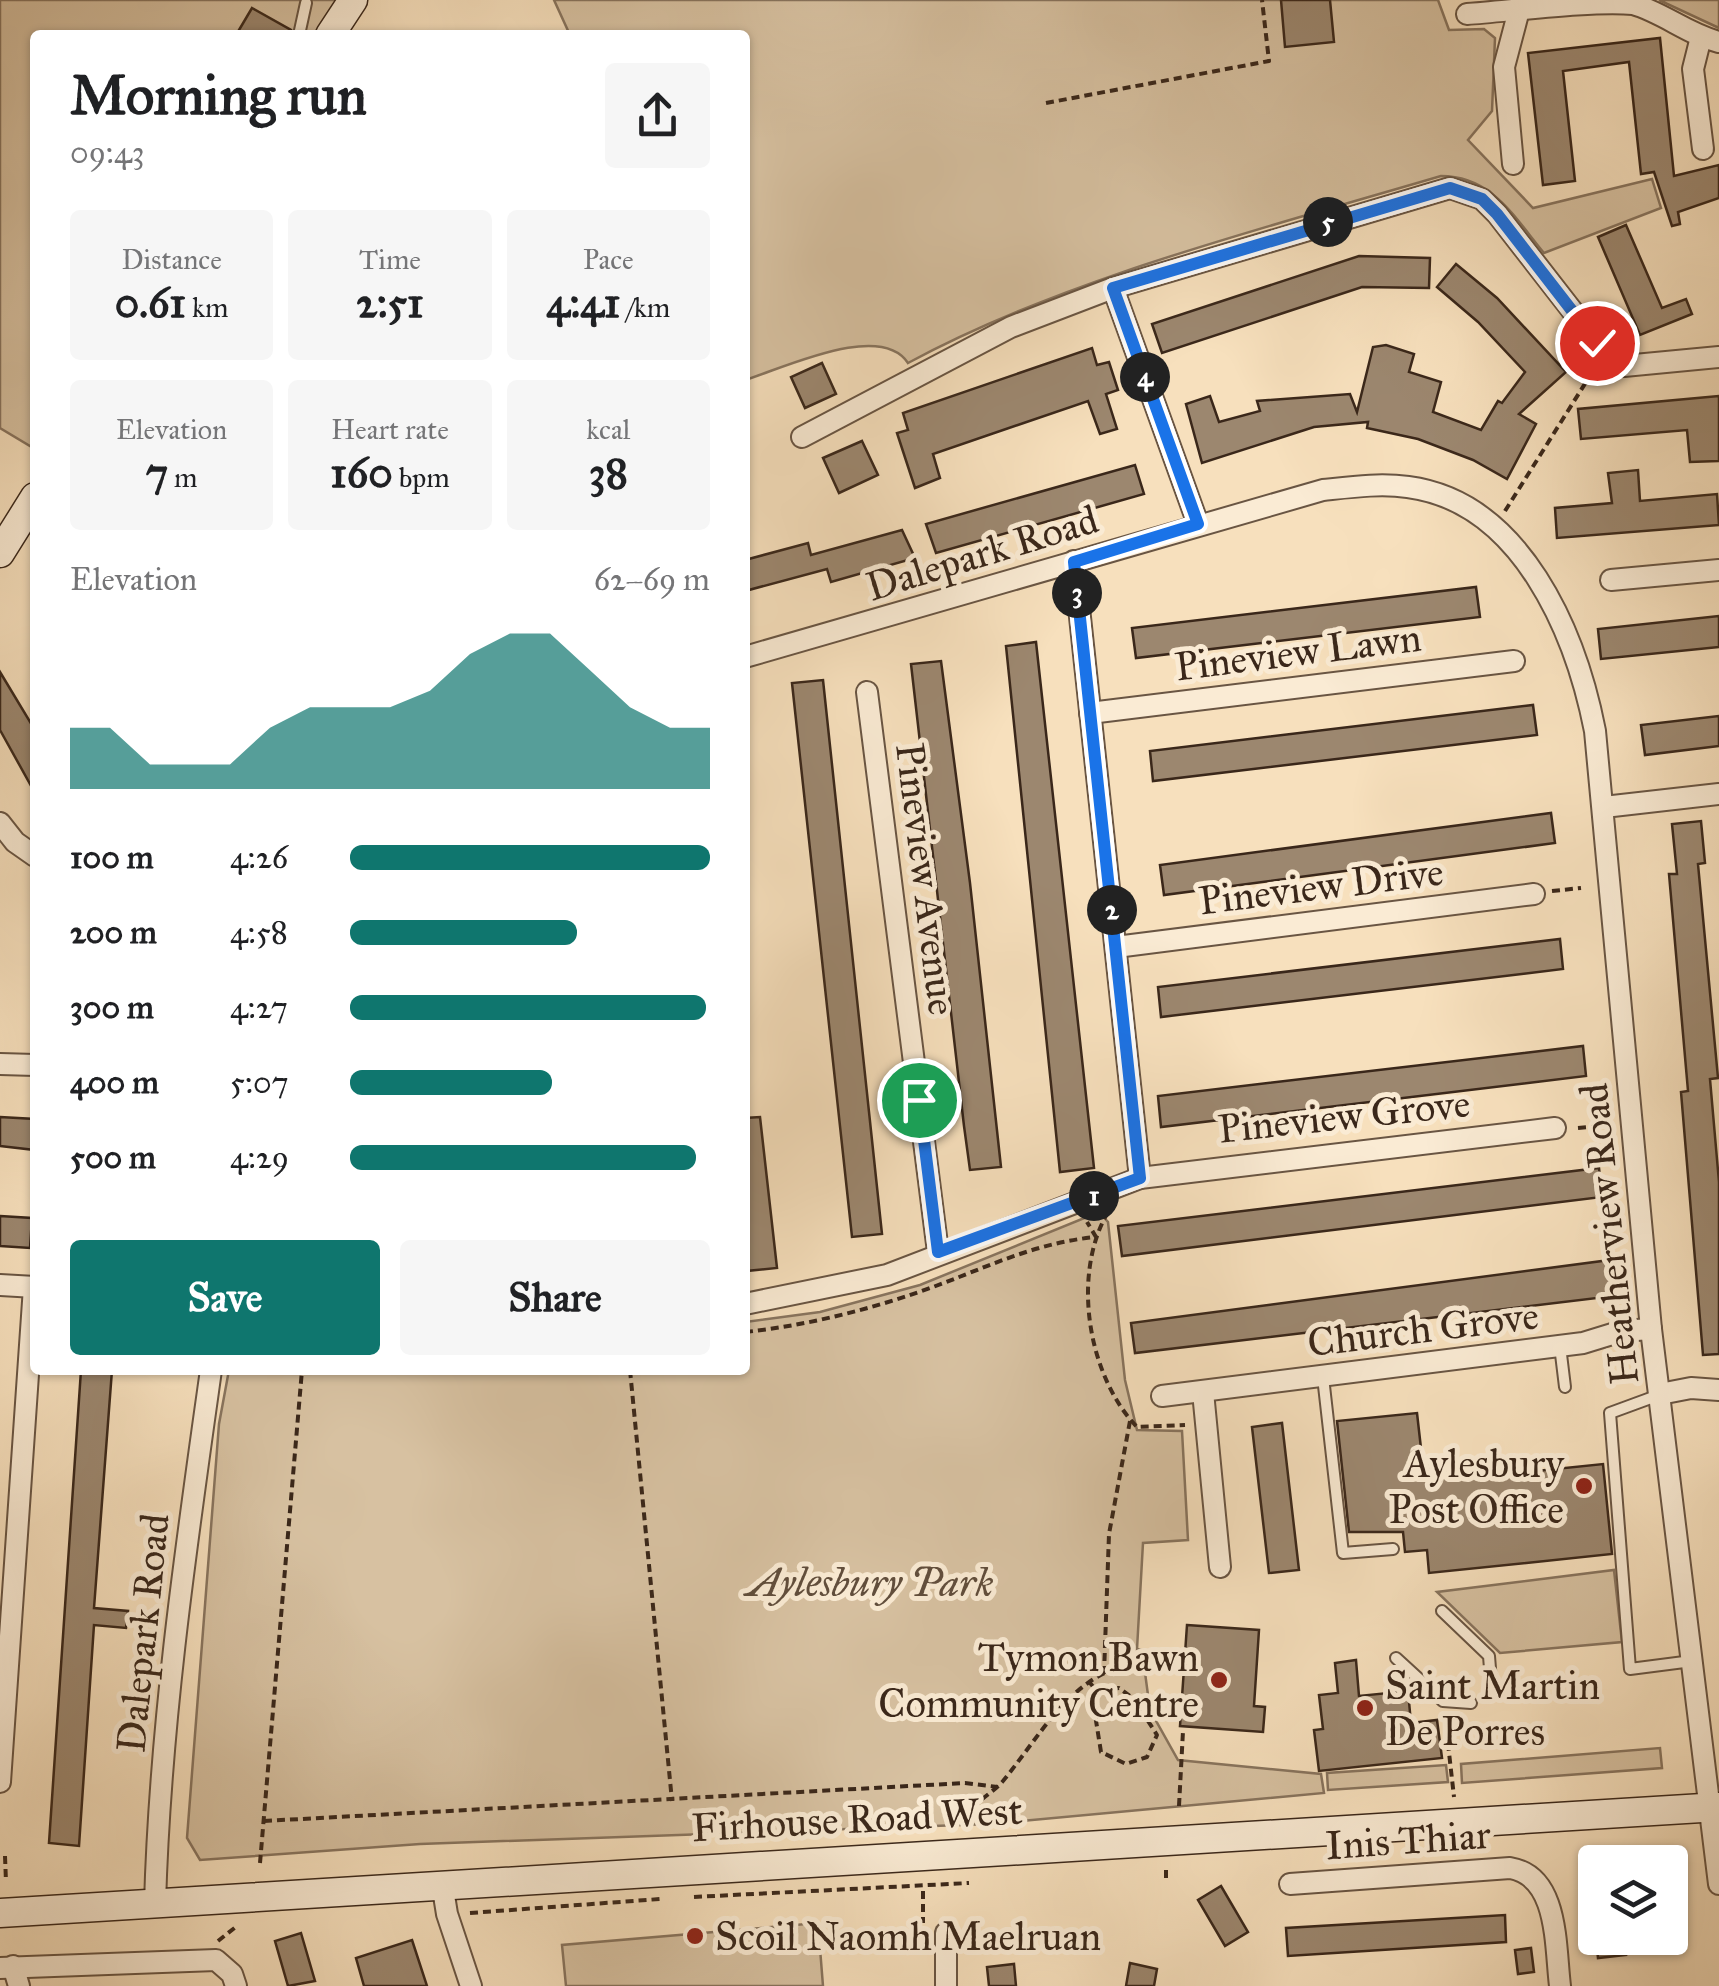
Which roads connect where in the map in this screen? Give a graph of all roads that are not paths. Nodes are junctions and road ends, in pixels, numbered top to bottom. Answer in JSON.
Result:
{"nodes":[{"id":1,"x":352,"y":0,"type":"edge"},
{"id":2,"x":306,"y":3,"type":"dead end"},
{"id":3,"x":1519,"y":10,"type":"junction"},
{"id":4,"x":1467,"y":14,"type":"dead end"},
{"id":5,"x":300,"y":30,"type":"edge"},
{"id":6,"x":333,"y":30,"type":"edge"},
{"id":7,"x":1710,"y":40,"type":"edge"},
{"id":8,"x":1703,"y":149,"type":"dead end"},
{"id":9,"x":1513,"y":164,"type":"dead end"},
{"id":10,"x":1113,"y":288,"type":"junction"},
{"id":11,"x":1719,"y":356,"type":"edge"},
{"id":12,"x":802,"y":437,"type":"dead end"},
{"id":13,"x":30,"y":505,"type":"edge"},
{"id":14,"x":1198,"y":524,"type":"junction"},
{"id":15,"x":0,"y":554,"type":"edge"},
{"id":16,"x":1074,"y":562,"type":"junction"},
{"id":17,"x":1719,"y":570,"type":"edge"},
{"id":18,"x":1612,"y":580,"type":"dead end"},
{"id":19,"x":1574,"y":654,"type":"joint"},
{"id":20,"x":750,"y":656,"type":"edge"},
{"id":21,"x":1514,"y":660,"type":"dead end"},
{"id":22,"x":867,"y":692,"type":"dead end"},
{"id":23,"x":1090,"y":713,"type":"junction"},
{"id":24,"x":1719,"y":794,"type":"edge"},
{"id":25,"x":1604,"y":807,"type":"junction"},
{"id":26,"x":0,"y":822,"type":"edge"},
{"id":27,"x":30,"y":852,"type":"edge"},
{"id":28,"x":1543,"y":893,"type":"road end"},
{"id":29,"x":1116,"y":948,"type":"junction"},
{"id":30,"x":0,"y":1064,"type":"edge"},
{"id":31,"x":30,"y":1066,"type":"edge"},
{"id":32,"x":1555,"y":1128,"type":"dead end"},
{"id":33,"x":1140,"y":1178,"type":"junction"},
{"id":34,"x":938,"y":1252,"type":"junction"},
{"id":35,"x":0,"y":1284,"type":"edge"},
{"id":36,"x":30,"y":1287,"type":"edge"},
{"id":37,"x":750,"y":1303,"type":"edge"},
{"id":38,"x":1651,"y":1328,"type":"junction"},
{"id":39,"x":30,"y":1345,"type":"edge"},
{"id":40,"x":1560,"y":1346,"type":"junction"},
{"id":41,"x":210,"y":1375,"type":"edge"},
{"id":42,"x":1323,"y":1377,"type":"junction"},
{"id":43,"x":1565,"y":1386,"type":"dead end"},
{"id":44,"x":1719,"y":1390,"type":"edge"},
{"id":45,"x":1204,"y":1392,"type":"junction"},
{"id":46,"x":1660,"y":1394,"type":"junction"},
{"id":47,"x":1162,"y":1396,"type":"dead end"},
{"id":48,"x":1393,"y":1549,"type":"dead end"},
{"id":49,"x":1220,"y":1567,"type":"dead end"},
{"id":50,"x":1442,"y":1611,"type":"dead end"},
{"id":51,"x":1396,"y":1658,"type":"dead end"},
{"id":52,"x":1693,"y":1660,"type":"junction"},
{"id":53,"x":1491,"y":1681,"type":"dead end"},
{"id":54,"x":1471,"y":1703,"type":"dead end"},
{"id":55,"x":0,"y":1782,"type":"edge"},
{"id":56,"x":1714,"y":1807,"type":"edge"},
{"id":57,"x":442,"y":1883,"type":"junction"},
{"id":58,"x":1290,"y":1884,"type":"dead end"},
{"id":59,"x":1719,"y":1884,"type":"edge"},
{"id":60,"x":155,"y":1904,"type":"junction"},
{"id":61,"x":0,"y":1913,"type":"edge"},
{"id":62,"x":946,"y":1933,"type":"dead end"},
{"id":63,"x":11,"y":1973,"type":"edge"},
{"id":64,"x":236,"y":1986,"type":"edge"},
{"id":65,"x":471,"y":1986,"type":"edge"},
{"id":66,"x":946,"y":1986,"type":"edge"},
{"id":67,"x":1560,"y":1986,"type":"edge"}],
"edges":[{"from":1,"to":6,"type":"street"},
{"from":2,"to":5,"type":"lane"},
{"from":3,"to":4,"type":"street"},
{"from":3,"to":7,"type":"street"},
{"from":3,"to":9,"type":"street"},
{"from":7,"to":8,"type":"street"},
{"from":10,"to":11,"type":"street"},
{"from":10,"to":12,"type":"street"},
{"from":10,"to":14,"type":"street"},
{"from":13,"to":15,"type":"street"},
{"from":14,"to":16,"type":"street","name":"Dalepark Road"},
{"from":14,"to":19,"type":"street","name":"Dalepark Road"},
{"from":16,"to":20,"type":"street","name":"Dalepark Road"},
{"from":16,"to":23,"type":"street"},
{"from":17,"to":18,"type":"street"},
{"from":19,"to":25,"type":"street","name":"Heatherview Road"},
{"from":21,"to":23,"type":"street","name":"Pineview Lawn"},
{"from":22,"to":34,"type":"street","name":"Pineview Avenue"},
{"from":23,"to":29,"type":"street"},
{"from":24,"to":25,"type":"street"},
{"from":25,"to":38,"type":"street","name":"Heatherview Road"},
{"from":26,"to":27,"type":"street"},
{"from":28,"to":29,"type":"street","name":"Pineview Drive"},
{"from":29,"to":33,"type":"street"},
{"from":30,"to":31,"type":"street"},
{"from":32,"to":33,"type":"street","name":"Pineview Grove"},
{"from":33,"to":34,"type":"street","name":"Pineview Grove"},
{"from":34,"to":37,"type":"street","name":"Pineview Grove"},
{"from":35,"to":36,"type":"street"},
{"from":38,"to":40,"type":"street","name":"Church Grove"},
{"from":38,"to":46,"type":"street","name":"Heatherview Road"},
{"from":39,"to":55,"type":"street"},
{"from":40,"to":42,"type":"street","name":"Church Grove"},
{"from":40,"to":43,"type":"lane"},
{"from":41,"to":60,"type":"street","name":"Dalepark Road"},
{"from":42,"to":45,"type":"street","name":"Church Grove"},
{"from":42,"to":48,"type":"lane"},
{"from":44,"to":46,"type":"street"},
{"from":45,"to":47,"type":"street","name":"Church Grove"},
{"from":45,"to":49,"type":"street"},
{"from":46,"to":52,"type":"street","name":"Heatherview Road"},
{"from":46,"to":52,"type":"lane"},
{"from":50,"to":53,"type":"lane"},
{"from":51,"to":54,"type":"lane"},
{"from":52,"to":56,"type":"street","name":"Heatherview Road"},
{"from":56,"to":57,"type":"street","name":"Firhouse Road West"},
{"from":56,"to":59,"type":"street","name":"Heatherview Road"},
{"from":57,"to":60,"type":"street","name":"Firhouse Road West"},
{"from":57,"to":65,"type":"street"},
{"from":58,"to":67,"type":"street","name":"Inis Thiar"},
{"from":60,"to":61,"type":"street","name":"Firhouse Road West"},
{"from":62,"to":66,"type":"street"},
{"from":63,"to":64,"type":"street"}]}
